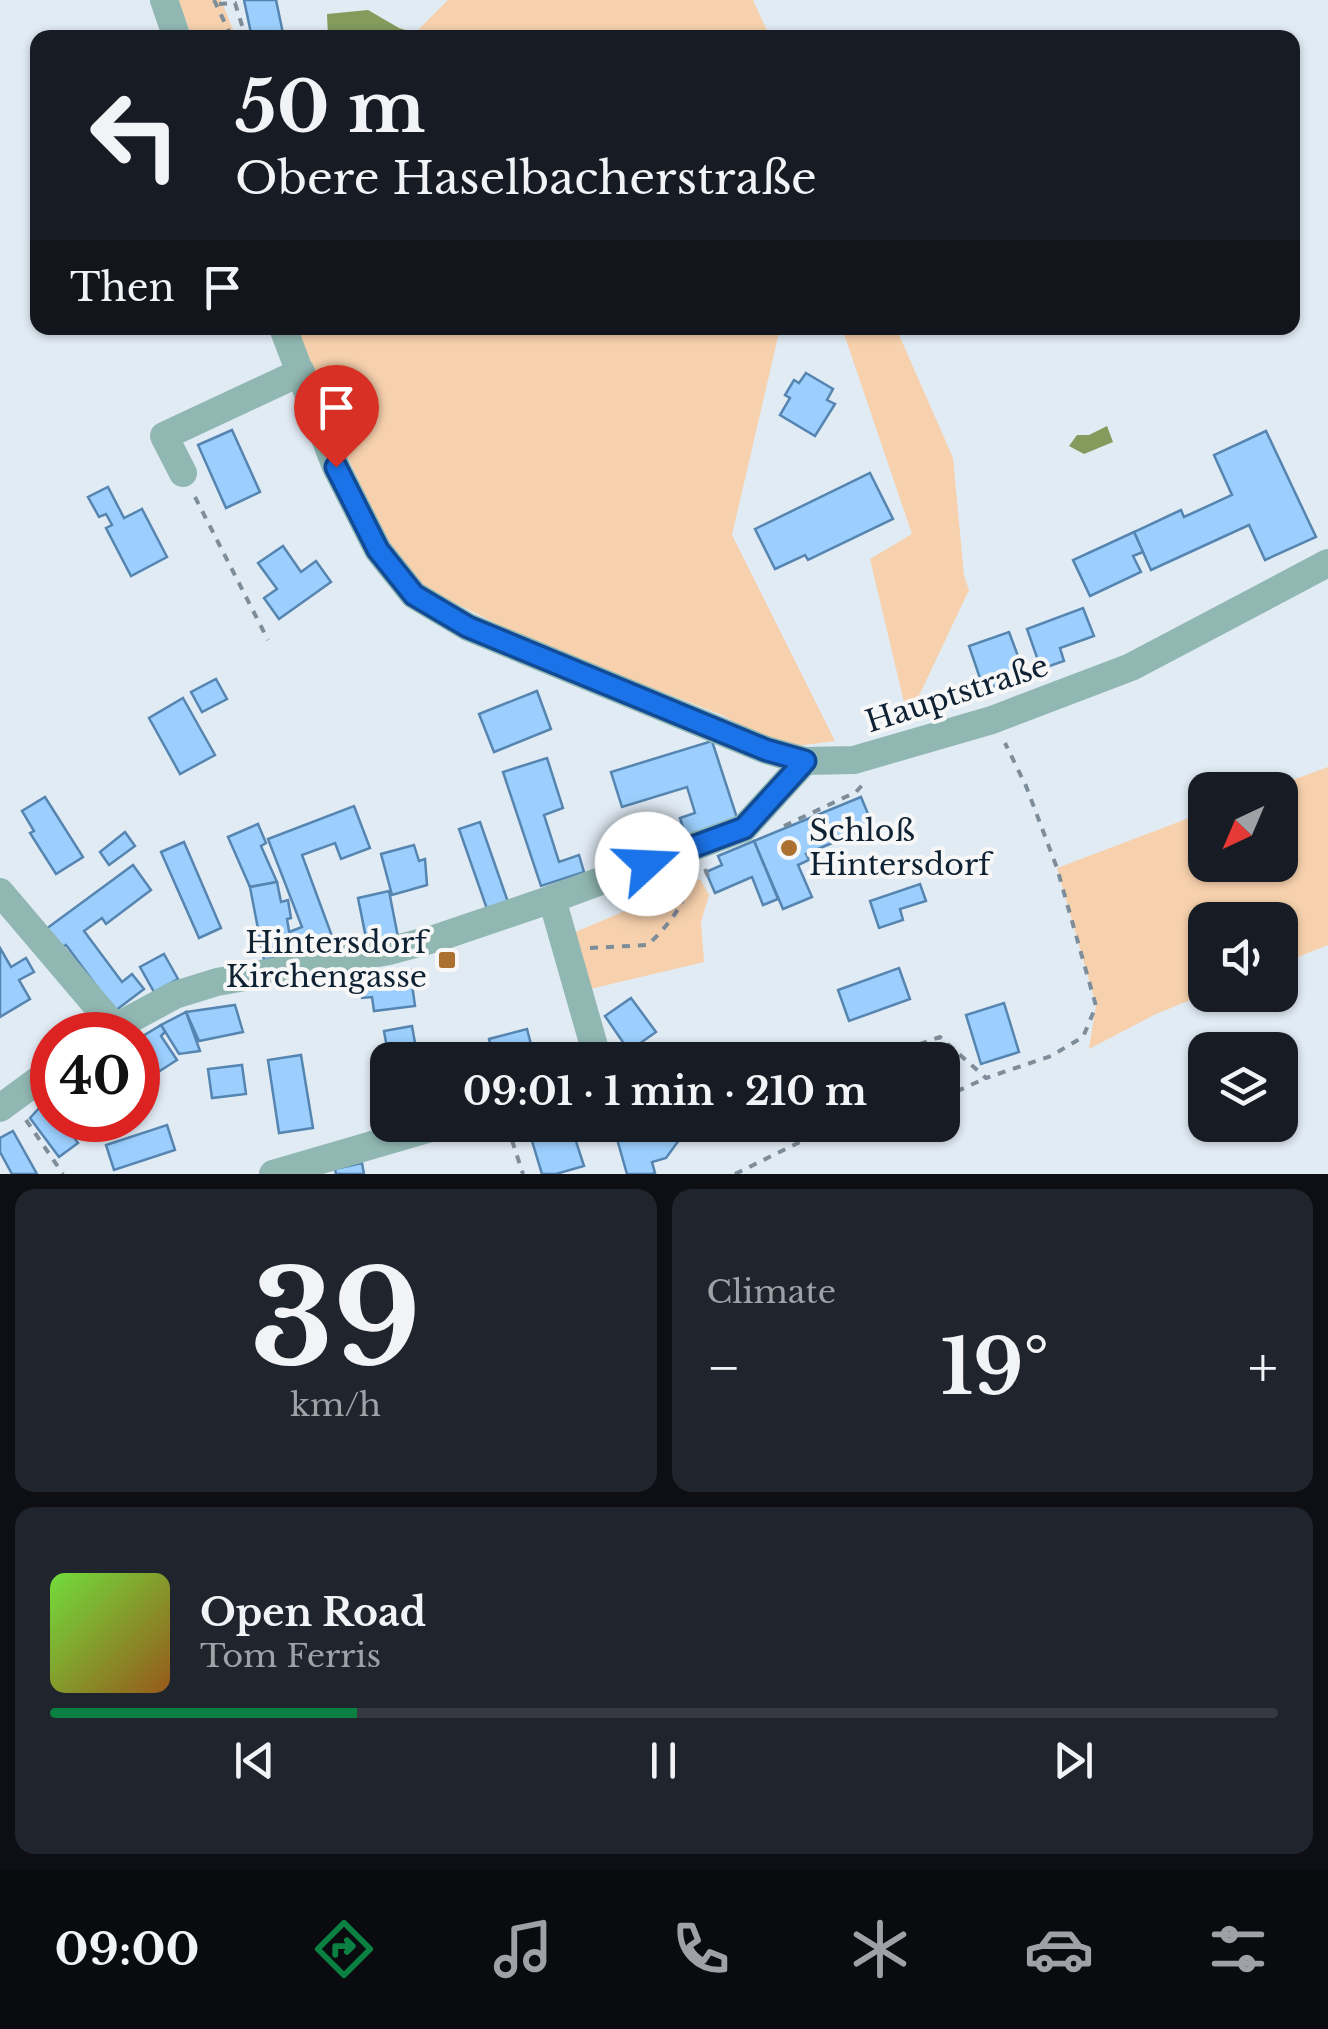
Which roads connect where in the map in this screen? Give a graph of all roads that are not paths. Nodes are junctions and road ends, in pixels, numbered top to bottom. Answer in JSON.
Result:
{"nodes":[{"id":1,"x":164,"y":0,"type":"edge"},
{"id":2,"x":174,"y":30,"type":"edge"},
{"id":3,"x":286,"y":335,"type":"edge"},
{"id":4,"x":301,"y":372,"type":"junction"},
{"id":5,"x":183,"y":473,"type":"road end"},
{"id":6,"x":1328,"y":563,"type":"edge"},
{"id":7,"x":805,"y":761,"type":"junction"},
{"id":8,"x":0,"y":892,"type":"edge"},
{"id":9,"x":552,"y":900,"type":"junction"},
{"id":10,"x":94,"y":1012,"type":"edge"},
{"id":11,"x":142,"y":1012,"type":"edge"},
{"id":12,"x":593,"y":1042,"type":"edge"},
{"id":13,"x":30,"y":1087,"type":"edge"},
{"id":14,"x":7,"y":1104,"type":"edge"},
{"id":15,"x":383,"y":1142,"type":"edge"},
{"id":16,"x":273,"y":1174,"type":"edge"}],
"edges":[{"from":1,"to":2,"type":"street"},
{"from":3,"to":4,"type":"street","name":"Hauptstraße"},
{"from":4,"to":5,"type":"street"},
{"from":4,"to":7,"type":"street","name":"Hauptstraße"},
{"from":6,"to":7,"type":"street","name":"Hauptstraße"},
{"from":7,"to":9,"type":"street"},
{"from":8,"to":10,"type":"street"},
{"from":9,"to":11,"type":"street"},
{"from":9,"to":12,"type":"street"},
{"from":13,"to":14,"type":"street"},
{"from":15,"to":16,"type":"street"}]}
